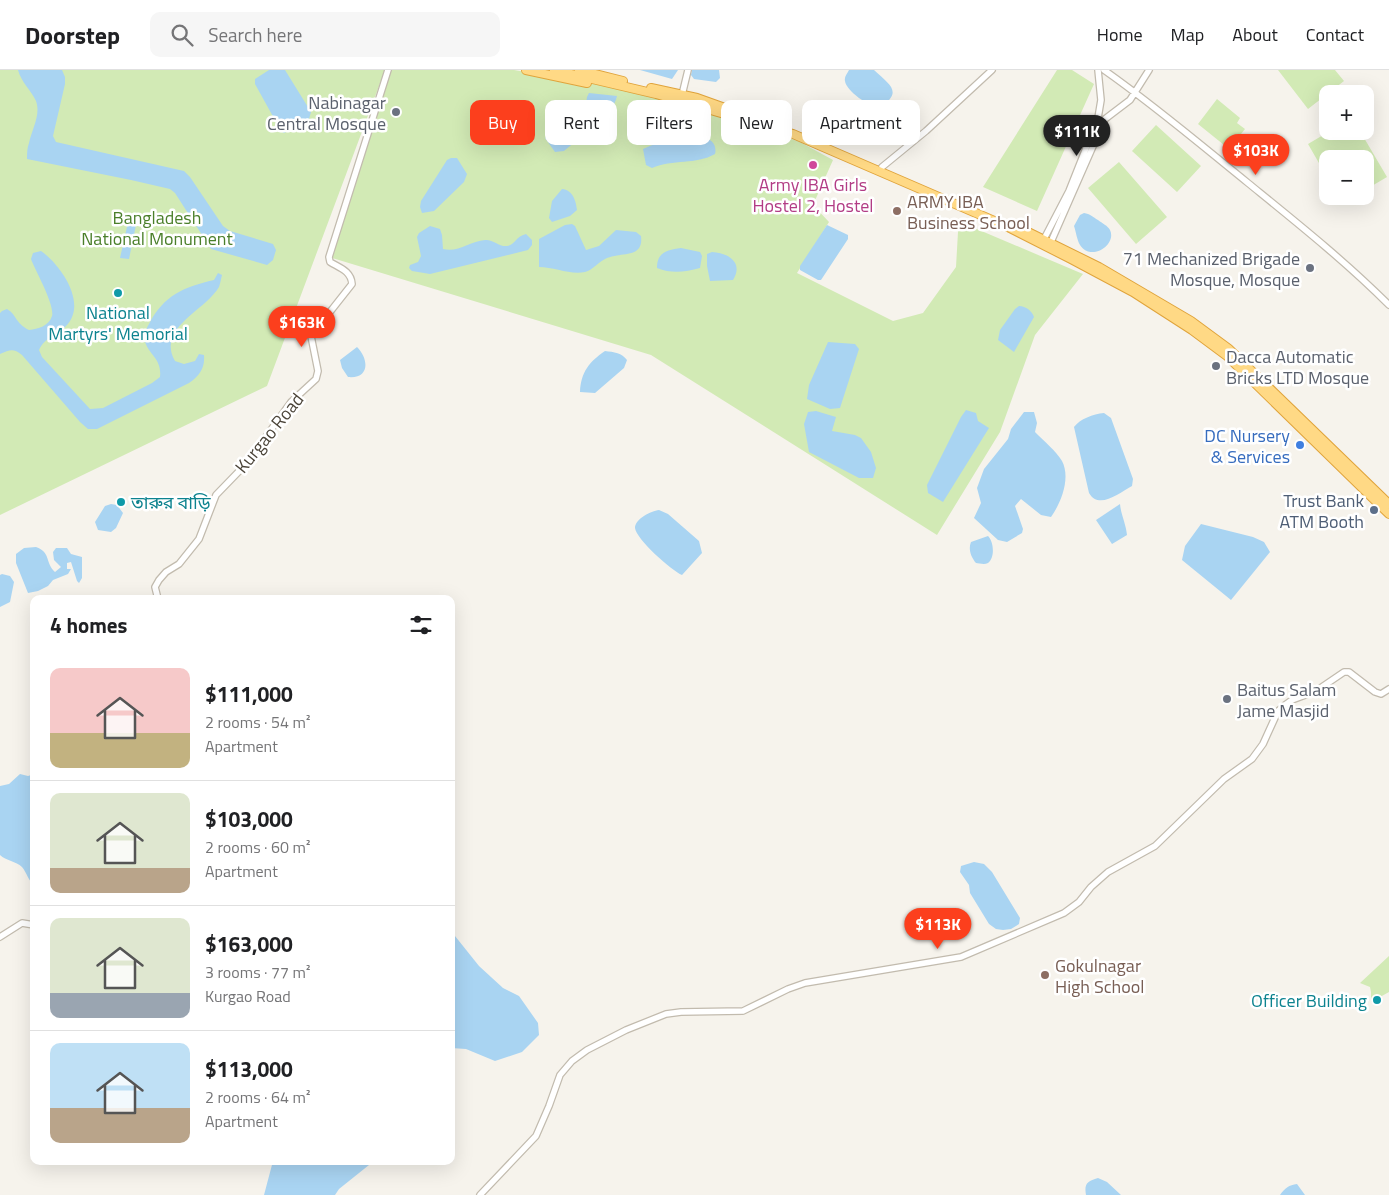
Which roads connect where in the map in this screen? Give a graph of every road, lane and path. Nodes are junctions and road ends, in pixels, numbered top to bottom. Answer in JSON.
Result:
{"nodes":[{"id":1,"x":388,"y":70,"type":"edge"},
{"id":2,"x":526,"y":70,"type":"edge"},
{"id":3,"x":554,"y":70,"type":"edge"},
{"id":4,"x":579,"y":70,"type":"edge"},
{"id":5,"x":688,"y":70,"type":"edge"},
{"id":6,"x":992,"y":70,"type":"edge"},
{"id":7,"x":1098,"y":70,"type":"edge"},
{"id":8,"x":1104,"y":70,"type":"edge"},
{"id":9,"x":1149,"y":70,"type":"edge"},
{"id":10,"x":606,"y":82,"type":"junction"},
{"id":11,"x":1135,"y":93,"type":"junction"},
{"id":12,"x":681,"y":98,"type":"junction"},
{"id":13,"x":882,"y":167,"type":"junction"},
{"id":14,"x":1048,"y":240,"type":"junction"},
{"id":15,"x":1389,"y":305,"type":"edge"},
{"id":16,"x":1389,"y":504,"type":"edge"},
{"id":17,"x":1389,"y":514,"type":"edge"},
{"id":18,"x":157,"y":595,"type":"edge"},
{"id":19,"x":1389,"y":688,"type":"edge"},
{"id":20,"x":30,"y":924,"type":"edge"},
{"id":21,"x":0,"y":937,"type":"edge"},
{"id":22,"x":480,"y":1195,"type":"edge"}],
"edges":[{"from":1,"to":18,"type":"street","name":"Kurgao Road"},
{"from":2,"to":10,"type":"highway"},
{"from":3,"to":10,"type":"highway"},
{"from":4,"to":12,"type":"highway"},
{"from":5,"to":12,"type":"street"},
{"from":6,"to":13,"type":"street"},
{"from":7,"to":14,"type":"street"},
{"from":8,"to":11,"type":"street"},
{"from":9,"to":11,"type":"street"},
{"from":10,"to":12,"type":"highway"},
{"from":11,"to":14,"type":"street"},
{"from":11,"to":15,"type":"street"},
{"from":12,"to":13,"type":"highway"},
{"from":12,"to":17,"type":"highway"},
{"from":13,"to":14,"type":"highway"},
{"from":14,"to":16,"type":"highway"},
{"from":19,"to":22,"type":"street"},
{"from":20,"to":21,"type":"street"}]}
